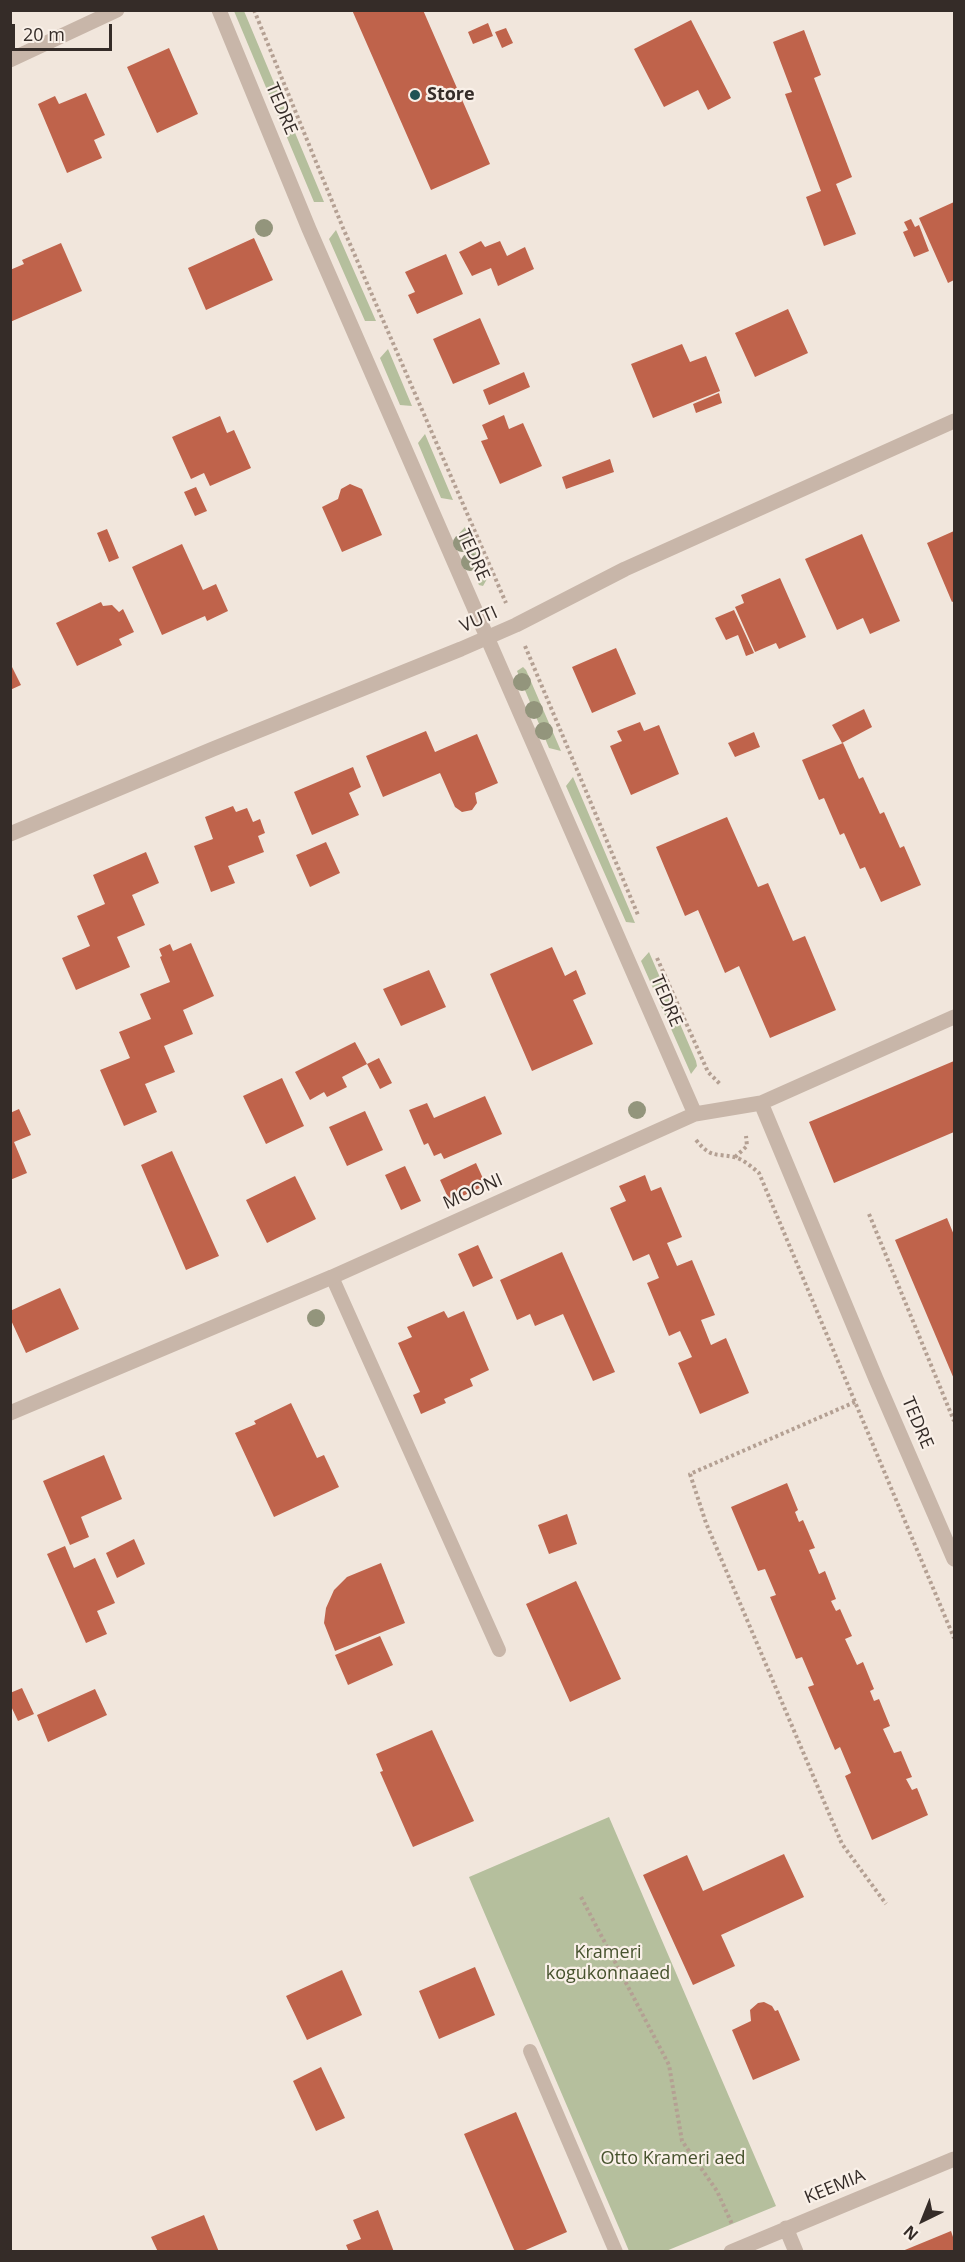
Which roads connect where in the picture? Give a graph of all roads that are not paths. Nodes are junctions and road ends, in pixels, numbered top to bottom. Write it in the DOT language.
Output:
graph roads {
  1 [pos="117,10"];
  2 [pos="219,10"];
  3 [pos="10,60"];
  4 [pos="954,421"];
  5 [pos="487,637"];
  6 [pos="10,834"];
  7 [pos="954,1017"];
  8 [pos="761,1103"];
  9 [pos="694,1114"];
  10 [pos="332,1278"];
  11 [pos="10,1413"];
  12 [pos="954,1559"];
  13 [pos="499,1650"];
  14 [pos="530,2051"];
  15 [pos="954,2159"];
  16 [pos="786,2228"];
  17 [pos="736,2249"];
  18 [pos="616,2252"];
  19 [pos="796,2252"];
  1 -- 3 [label="street"];
  2 -- 5 [label="street, TEDRE"];
  4 -- 5 [label="street, VUTI"];
  5 -- 6 [label="street, VUTI"];
  5 -- 9 [label="street, TEDRE"];
  7 -- 8 [label="street, MOONI"];
  8 -- 9 [label="street, MOONI"];
  8 -- 12 [label="street, TEDRE"];
  9 -- 10 [label="street, MOONI"];
  10 -- 11 [label="street, MOONI"];
  10 -- 13 [label="lane"];
  14 -- 18 [label="lane"];
  15 -- 16 [label="street, KEEMIA"];
  16 -- 17 [label="street, KEEMIA"];
  16 -- 19 [label="street"];
}
